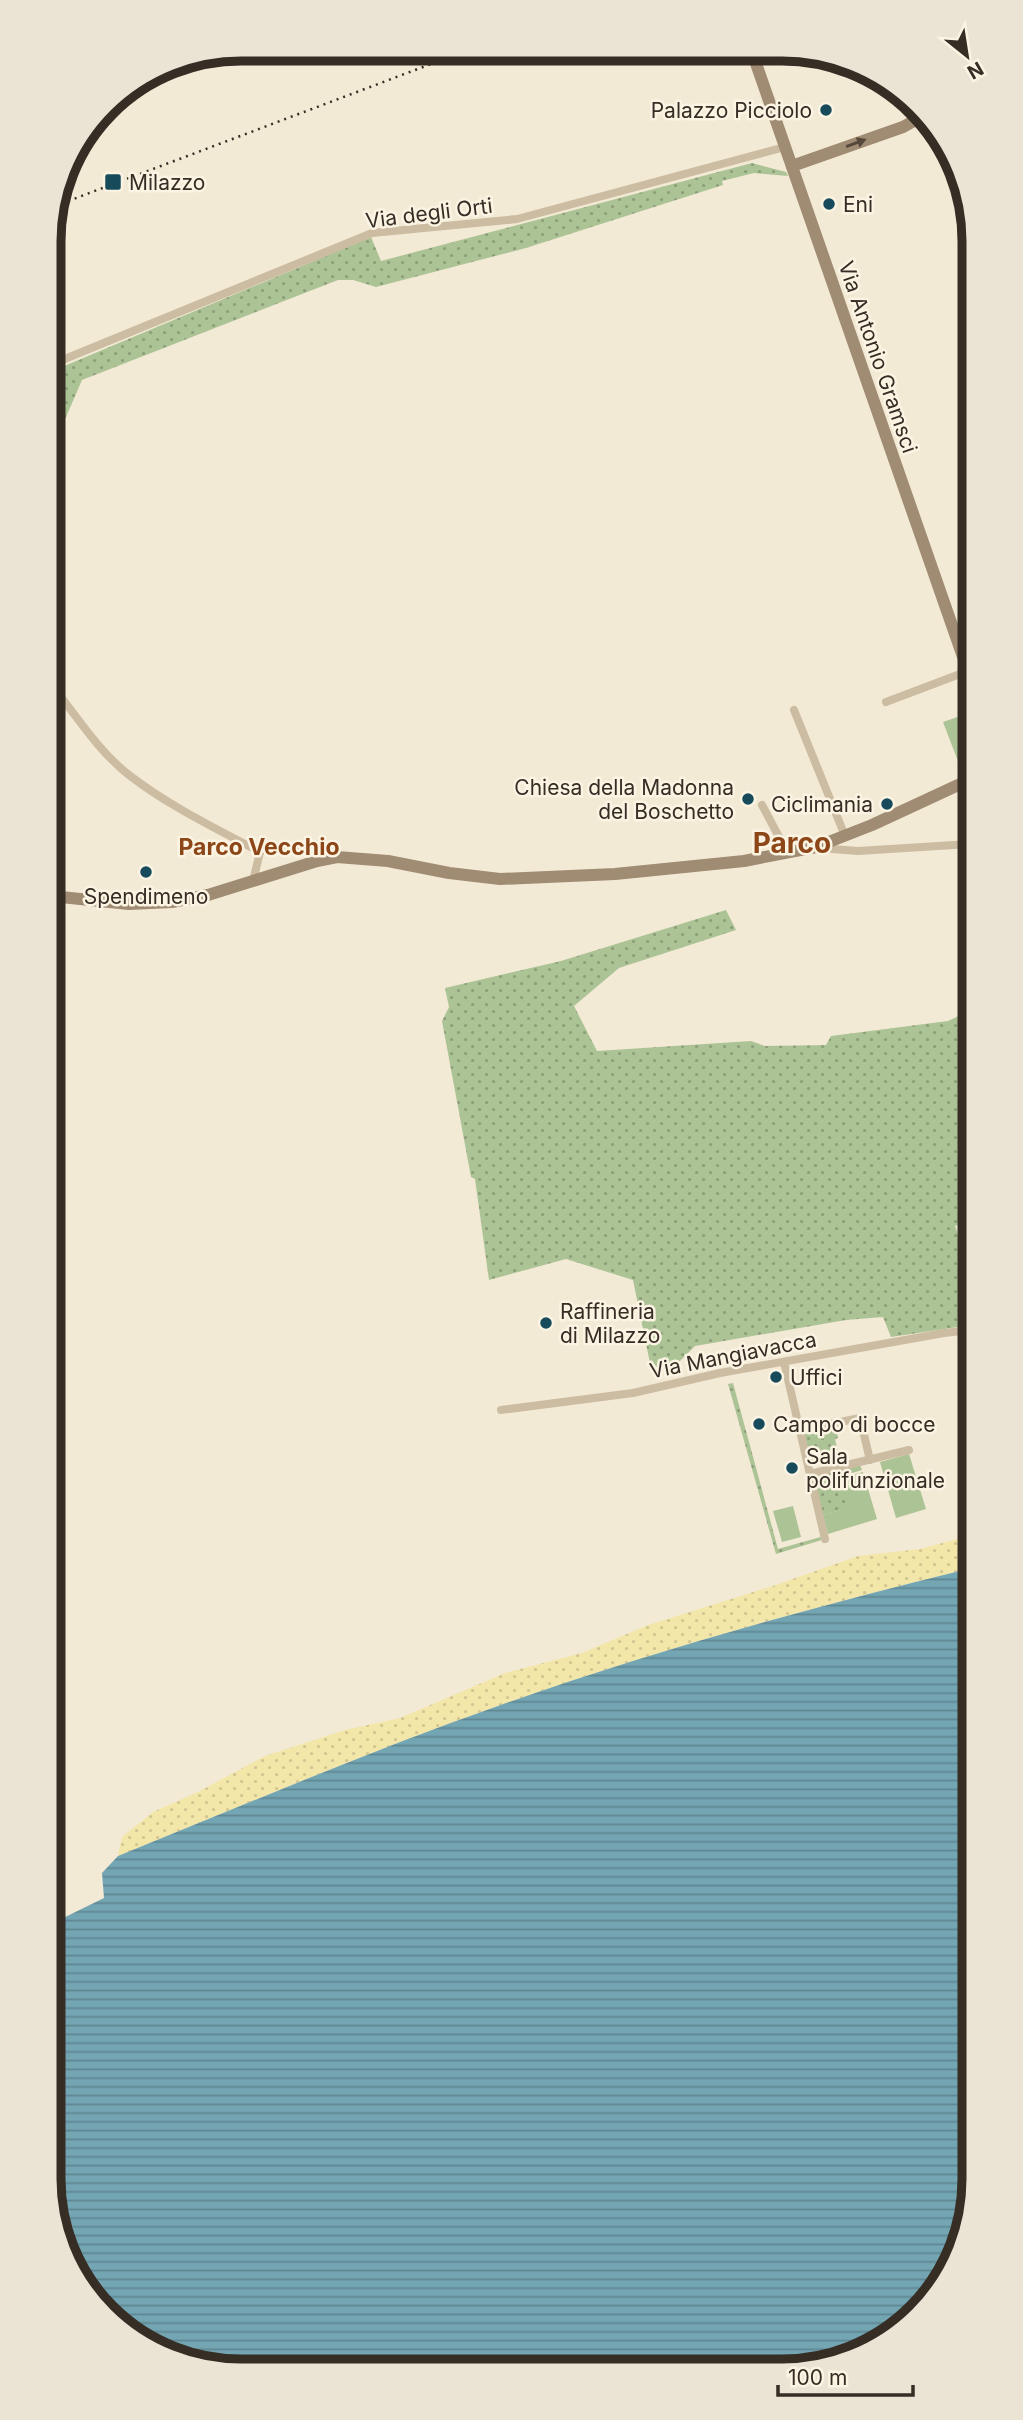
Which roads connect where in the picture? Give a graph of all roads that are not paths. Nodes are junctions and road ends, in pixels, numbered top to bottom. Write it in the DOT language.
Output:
graph roads {
  1 [pos="755,61"];
  2 [pos="915,121"];
  3 [pos="785,147"];
  4 [pos="792,166"];
  5 [pos="62,360"];
  6 [pos="962,654"];
  7 [pos="962,674"];
  8 [pos="62,698"];
  9 [pos="886,702"];
  10 [pos="794,710"];
  11 [pos="962,783"];
  12 [pos="762,806"];
  13 [pos="845,836"];
  14 [pos="962,845"];
  15 [pos="816,847"];
  16 [pos="260,852"];
  17 [pos="787,852"];
  18 [pos="337,857"];
  19 [pos="253,881"];
  20 [pos="62,897"];
  21 [pos="961,1331"];
  22 [pos="784,1362"];
  23 [pos="501,1410"];
  24 [pos="800,1430"];
  25 [pos="909,1450"];
  26 [pos="870,1460"];
  27 [pos="810,1474"];
  28 [pos="825,1539"];
  1 -- 3 [label="main road, Via Antonio Gramsci"];
  4 -- 2 [label="main road, one-way"];
  3 -- 4 [label="main road, Via Antonio Gramsci"];
  3 -- 5 [label="street, Via degli Orti"];
  4 -- 6 [label="main road, Via Antonio Gramsci"];
  7 -- 9 [label="street"];
  8 -- 16 [label="street"];
  10 -- 13 [label="street"];
  11 -- 13 [label="main road"];
  12 -- 17 [label="street"];
  13 -- 15 [label="main road"];
  14 -- 15 [label="street"];
  15 -- 17 [label="main road"];
  16 -- 18 [label="street"];
  16 -- 19 [label="street"];
  17 -- 18 [label="main road"];
  18 -- 19 [label="main road"];
  19 -- 20 [label="main road"];
  21 -- 22 [label="street, Via Mangiavacca"];
  22 -- 23 [label="street, Via Mangiavacca"];
  22 -- 24 [label="street"];
  24 -- 26 [label="street"];
  24 -- 27 [label="street"];
  25 -- 26 [label="street"];
  26 -- 27 [label="street"];
  27 -- 28 [label="street"];
}
